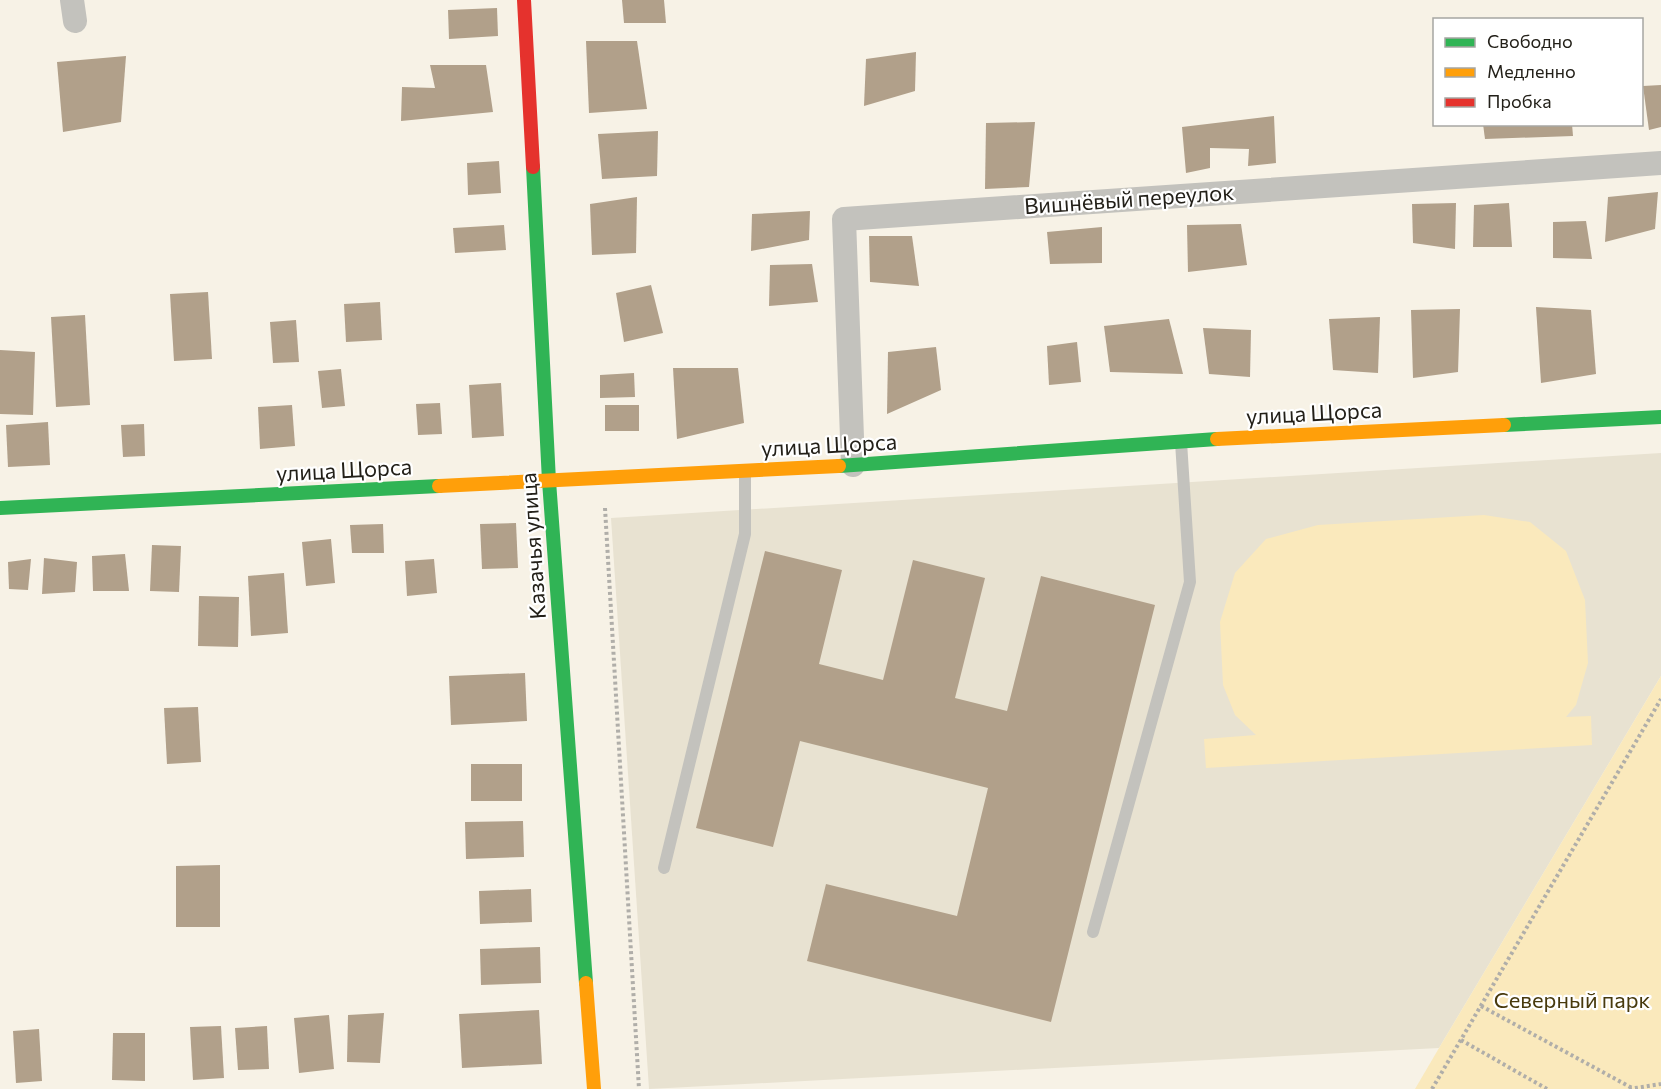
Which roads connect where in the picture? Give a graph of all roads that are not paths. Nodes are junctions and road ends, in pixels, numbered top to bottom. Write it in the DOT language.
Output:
graph roads {
  1 [pos="524,0"];
  2 [pos="1661,163"];
  3 [pos="1661,417"];
  4 [pos="1181,441"];
  5 [pos="853,465"];
  6 [pos="745,471"];
  7 [pos="549,481"];
  8 [pos="0,508"];
  9 [pos="664,868"];
  10 [pos="1093,932"];
  11 [pos="594,1089"];
  1 -- 7 [label="street, Казачья улица"];
  2 -- 5 [label="street, Вишнёвый переулок"];
  3 -- 4 [label="street, улица Щорса"];
  4 -- 5 [label="street, улица Щорса"];
  4 -- 10 [label="lane"];
  5 -- 6 [label="street, улица Щорса"];
  6 -- 7 [label="street, улица Щорса"];
  6 -- 9 [label="lane"];
  7 -- 8 [label="street, улица Щорса"];
  7 -- 11 [label="street, Казачья улица"];
}
